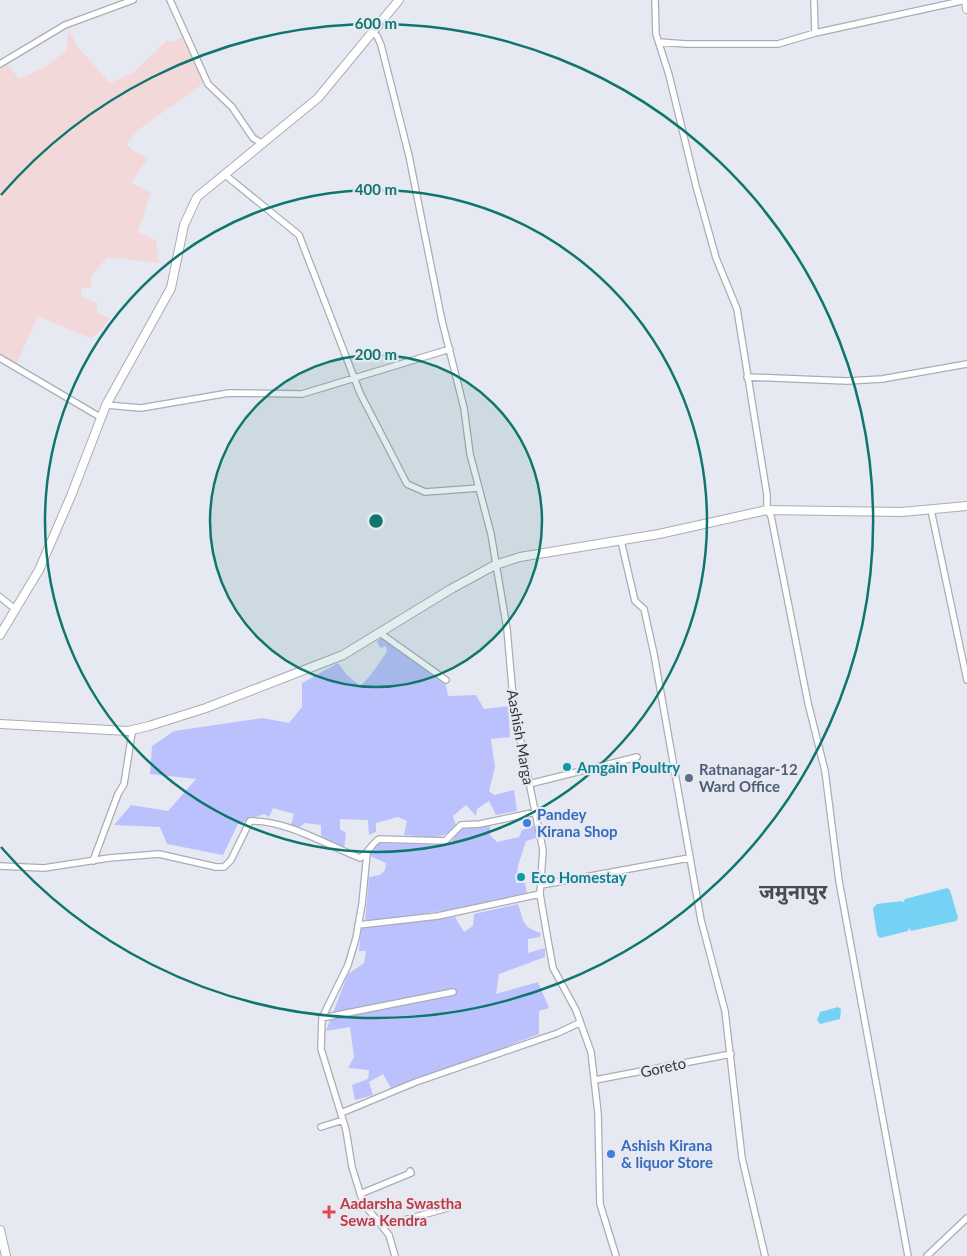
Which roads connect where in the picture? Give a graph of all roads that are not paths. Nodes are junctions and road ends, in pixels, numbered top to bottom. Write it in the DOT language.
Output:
graph roads {
  1 [pos="133,0"];
  2 [pos="170,0"];
  3 [pos="399,0"];
  4 [pos="655,0"];
  5 [pos="814,0"];
  6 [pos="966,0"];
  7 [pos="967,9"];
  8 [pos="373,33"];
  9 [pos="814,33"];
  10 [pos="659,42"];
  11 [pos="0,64"];
  12 [pos="261,143"];
  13 [pos="224,174"];
  14 [pos="450,349"];
  15 [pos="0,358"];
  16 [pos="967,364"];
  17 [pos="747,377"];
  18 [pos="355,379"];
  19 [pos="106,405"];
  20 [pos="100,417"];
  21 [pos="479,488"];
  22 [pos="967,506"];
  23 [pos="767,510"];
  24 [pos="931,510"];
  25 [pos="621,541"];
  26 [pos="495,565"];
  27 [pos="0,597"];
  28 [pos="15,610"];
  29 [pos="380,633"];
  30 [pos="0,635"];
  31 [pos="446,680"];
  32 [pos="967,680"];
  33 [pos="0,724"];
  34 [pos="129,730"];
  35 [pos="637,757"];
  36 [pos="529,784"];
  37 [pos="536,812"];
  38 [pos="367,854"];
  39 [pos="689,858"];
  40 [pos="93,861"];
  41 [pos="0,866"];
  42 [pos="541,885"];
  43 [pos="540,894"];
  44 [pos="358,925"];
  45 [pos="453,992"];
  46 [pos="322,1018"];
  47 [pos="579,1023"];
  48 [pos="731,1054"];
  49 [pos="595,1080"];
  50 [pos="341,1113"];
  51 [pos="343,1120"];
  52 [pos="321,1126"];
  53 [pos="410,1171"];
  54 [pos="360,1194"];
  55 [pos="455,1206"];
  56 [pos="967,1218"];
  57 [pos="382,1226"];
  58 [pos="0,1230"];
  59 [pos="6,1256"];
  60 [pos="395,1256"];
  61 [pos="616,1256"];
  62 [pos="764,1256"];
  63 [pos="908,1256"];
  64 [pos="927,1256"];
  1 -- 11 [label="street"];
  2 -- 12 [label="street"];
  3 -- 8 [label="street"];
  4 -- 10 [label="street"];
  5 -- 9 [label="street"];
  6 -- 7 [label="street"];
  6 -- 9 [label="street"];
  8 -- 12 [label="street"];
  8 -- 14 [label="street, Aashish Marga"];
  9 -- 10 [label="street"];
  10 -- 17 [label="street"];
  12 -- 13 [label="street"];
  13 -- 18 [label="street"];
  13 -- 19 [label="street"];
  14 -- 18 [label="street"];
  14 -- 21 [label="street, Aashish Marga"];
  15 -- 20 [label="street"];
  16 -- 17 [label="street"];
  17 -- 23 [label="street"];
  18 -- 19 [label="street"];
  18 -- 21 [label="street"];
  19 -- 20 [label="street"];
  20 -- 28 [label="street"];
  21 -- 26 [label="street, Aashish Marga"];
  22 -- 24 [label="street"];
  23 -- 24 [label="street"];
  23 -- 25 [label="street"];
  23 -- 63 [label="street"];
  24 -- 32 [label="street"];
  25 -- 26 [label="street"];
  25 -- 39 [label="street"];
  26 -- 29 [label="street"];
  26 -- 36 [label="street, Aashish Marga"];
  27 -- 28 [label="street"];
  28 -- 30 [label="street"];
  29 -- 31 [label="street"];
  29 -- 34 [label="street"];
  33 -- 34 [label="street"];
  34 -- 40 [label="street"];
  35 -- 36 [label="street"];
  36 -- 37 [label="street, Aashish Marga"];
  37 -- 38 [label="street"];
  37 -- 42 [label="street, Aashish Marga"];
  38 -- 40 [label="street"];
  38 -- 44 [label="street"];
  39 -- 42 [label="street"];
  39 -- 48 [label="street"];
  40 -- 41 [label="street"];
  42 -- 43 [label="street, Aashish Marga"];
  43 -- 44 [label="street"];
  43 -- 47 [label="street, Aashish Marga"];
  44 -- 46 [label="street"];
  45 -- 46 [label="street"];
  46 -- 50 [label="street"];
  47 -- 49 [label="street, Aashish Marga"];
  47 -- 50 [label="street"];
  48 -- 49 [label="street, Goreto"];
  48 -- 62 [label="street"];
  49 -- 61 [label="street, Aashish Marga"];
  50 -- 51 [label="street"];
  51 -- 52 [label="street"];
  51 -- 54 [label="street"];
  53 -- 54 [label="street"];
  54 -- 57 [label="street"];
  55 -- 57 [label="street"];
  56 -- 64 [label="street"];
  57 -- 60 [label="street"];
  58 -- 59 [label="street"];
}
